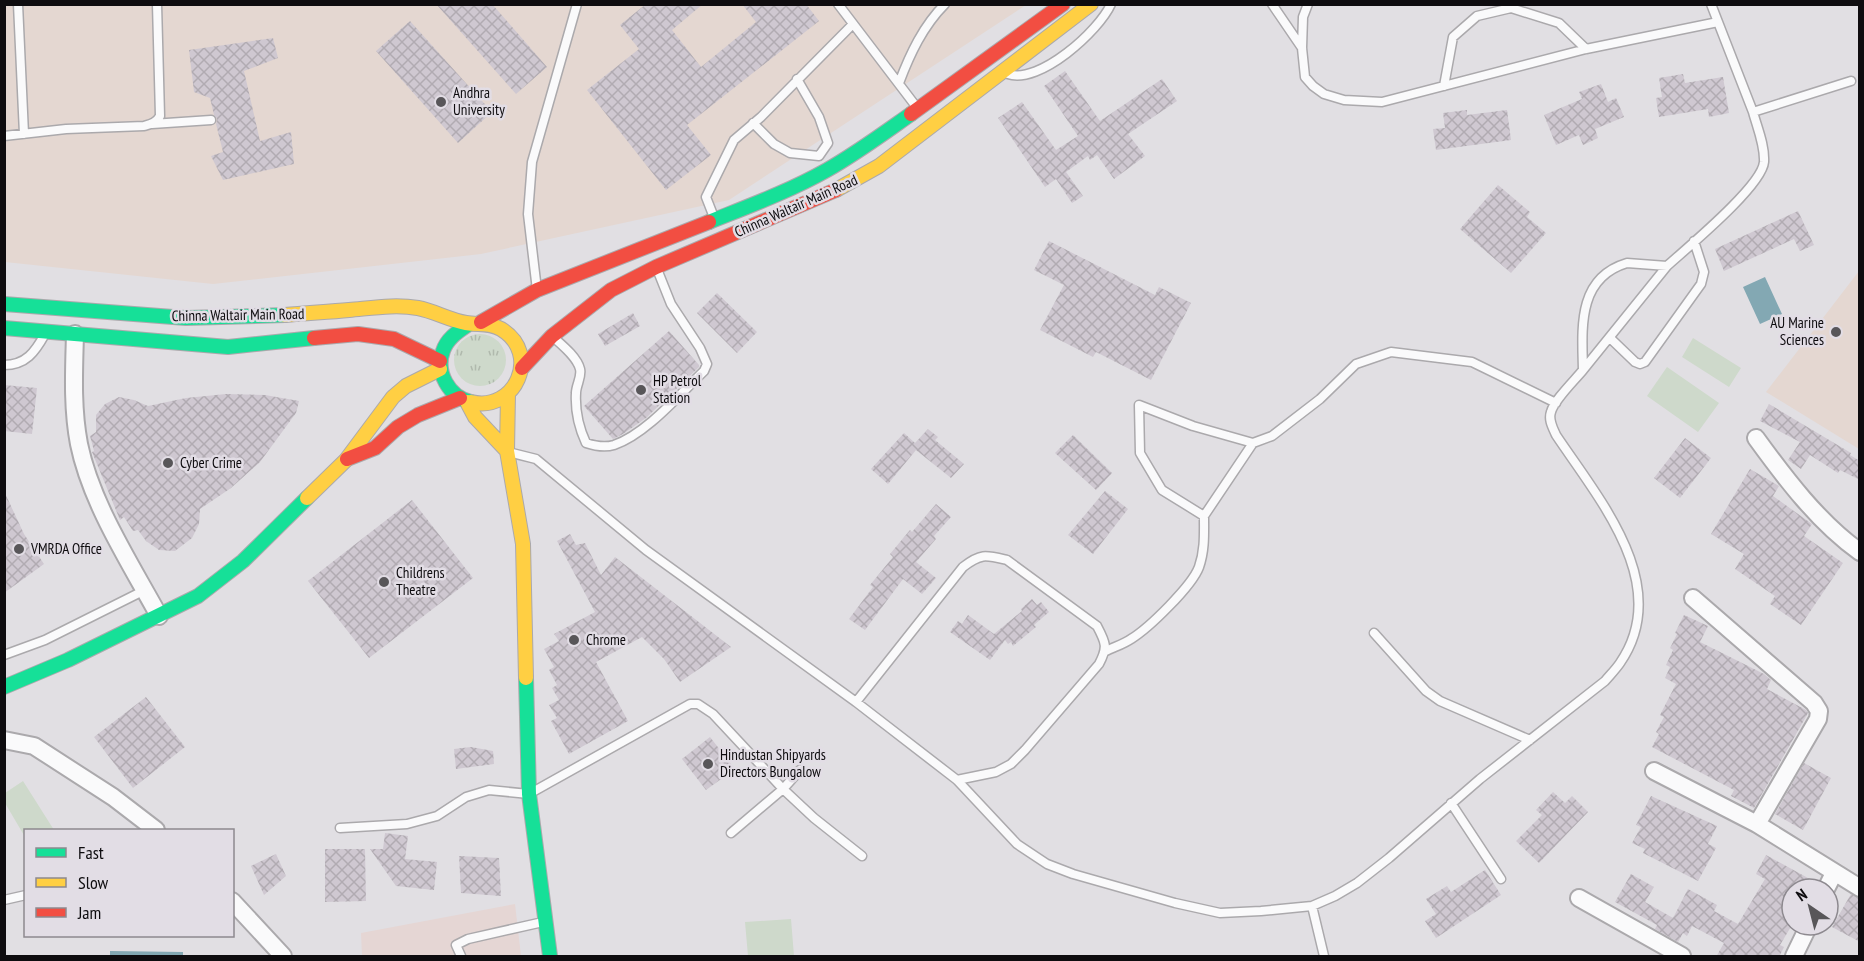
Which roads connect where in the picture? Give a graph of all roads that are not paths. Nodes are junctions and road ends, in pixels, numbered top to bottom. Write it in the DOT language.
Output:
graph roads {
  1 [pos="18,4"];
  2 [pos="157,4"];
  3 [pos="577,4"];
  4 [pos="838,4"];
  5 [pos="945,4"];
  6 [pos="1064,4"];
  7 [pos="1091,4"];
  8 [pos="1111,4"];
  9 [pos="1272,4"];
  10 [pos="1308,4"];
  11 [pos="1711,4"];
  12 [pos="1718,22"];
  13 [pos="853,24"];
  14 [pos="1302,48"];
  15 [pos="1586,50"];
  16 [pos="1002,72"];
  17 [pos="797,79"];
  18 [pos="1851,81"];
  19 [pos="899,82"];
  20 [pos="1444,86"];
  21 [pos="918,109"];
  22 [pos="1753,112"];
  23 [pos="211,120"];
  24 [pos="753,123"];
  25 [pos="152,124"];
  26 [pos="24,134"];
  27 [pos="4,136"];
  28 [pos="819,156"];
  29 [pos="827,170"];
  30 [pos="715,220"];
  31 [pos="1694,241"];
  32 [pos="648,246"];
  33 [pos="1667,266"];
  34 [pos="656,267"];
  35 [pos="537,290"];
  36 [pos="4,304"];
  37 [pos="475,323"];
  38 [pos="4,328"];
  39 [pos="47,332"];
  40 [pos="75,334"];
  41 [pos="552,336"];
  42 [pos="1610,338"];
  43 [pos="4,365"];
  44 [pos="440,365"];
  45 [pos="522,368"];
  46 [pos="1583,370"];
  47 [pos="508,393"];
  48 [pos="463,400"];
  49 [pos="1556,403"];
  50 [pos="1756,438"];
  51 [pos="1253,443"];
  52 [pos="507,452"];
  53 [pos="346,460"];
  54 [pos="1204,516"];
  55 [pos="1860,552"];
  56 [pos="145,590"];
  57 [pos="1693,598"];
  58 [pos="159,615"];
  59 [pos="1374,633"];
  60 [pos="1106,651"];
  61 [pos="4,655"];
  62 [pos="4,687"];
  63 [pos="856,702"];
  64 [pos="4,740"];
  65 [pos="1530,740"];
  66 [pos="800,770"];
  67 [pos="1654,771"];
  68 [pos="957,780"];
  69 [pos="783,789"];
  70 [pos="529,794"];
  71 [pos="1451,803"];
  72 [pos="1757,824"];
  73 [pos="340,828"];
  74 [pos="153,829"];
  75 [pos="731,833"];
  76 [pos="862,856"];
  77 [pos="1834,873"];
  78 [pos="1832,877"];
  79 [pos="1502,879"];
  80 [pos="1860,888"];
  81 [pos="24,895"];
  82 [pos="1580,898"];
  83 [pos="4,900"];
  84 [pos="234,903"];
  85 [pos="1312,906"];
  86 [pos="547,921"];
  87 [pos="1803,937"];
  88 [pos="283,957"];
  89 [pos="461,957"];
  90 [pos="550,957"];
  91 [pos="1324,957"];
  92 [pos="1682,957"];
  93 [pos="1794,957"];
  1 -- 26 [label="lane"];
  2 -- 25 [label="lane"];
  3 -- 35 [label="lane"];
  4 -- 13 [label="lane"];
  5 -- 19 [label="lane"];
  6 -- 21 [label="street, Chinna Waltair Main Road"];
  7 -- 16 [label="street, Chinna Waltair Main Road"];
  8 -- 16 [label="lane"];
  9 -- 14 [label="lane"];
  10 -- 14 [label="lane"];
  11 -- 12 [label="lane"];
  12 -- 15 [label="lane"];
  12 -- 22 [label="lane"];
  13 -- 17 [label="lane"];
  13 -- 19 [label="lane"];
  14 -- 20 [label="lane"];
  15 -- 20 [label="lane"];
  15 -- 20 [label="lane"];
  16 -- 34 [label="street, Chinna Waltair Main Road"];
  17 -- 24 [label="lane"];
  17 -- 28 [label="lane"];
  18 -- 22 [label="lane"];
  19 -- 21 [label="lane"];
  21 -- 29 [label="street, Chinna Waltair Main Road"];
  22 -- 31 [label="lane"];
  23 -- 25 [label="lane"];
  24 -- 28 [label="lane"];
  24 -- 30 [label="lane"];
  25 -- 26 [label="lane"];
  26 -- 27 [label="lane"];
  28 -- 29 [label="lane"];
  29 -- 30 [label="street, Chinna Waltair Main Road"];
  30 -- 32 [label="street, Chinna Waltair Main Road"];
  31 -- 33 [label="lane"];
  31 -- 42 [label="lane"];
  32 -- 34 [label="lane"];
  32 -- 35 [label="street, Chinna Waltair Main Road"];
  33 -- 42 [label="lane"];
  33 -- 46 [label="lane"];
  34 -- 41 [label="street, Chinna Waltair Main Road"];
  34 -- 41 [label="lane"];
  35 -- 37 [label="street, Chinna Waltair Main Road"];
  36 -- 37 [label="street, Chinna Waltair Main Road"];
  37 -- 44 [label="street"];
  37 -- 45 [label="street"];
  38 -- 39 [label="street, Chinna Waltair Main Road"];
  39 -- 40 [label="street, Chinna Waltair Main Road"];
  39 -- 43 [label="lane"];
  40 -- 44 [label="street, Chinna Waltair Main Road"];
  40 -- 56 [label="street"];
  41 -- 45 [label="street, Chinna Waltair Main Road"];
  42 -- 46 [label="lane"];
  44 -- 48 [label="street"];
  44 -- 53 [label="street"];
  45 -- 47 [label="street"];
  46 -- 49 [label="lane"];
  47 -- 48 [label="street"];
  47 -- 52 [label="street"];
  48 -- 52 [label="street"];
  48 -- 53 [label="street"];
  49 -- 51 [label="lane"];
  49 -- 65 [label="lane"];
  50 -- 55 [label="street"];
  51 -- 54 [label="lane"];
  51 -- 54 [label="lane"];
  52 -- 63 [label="lane"];
  52 -- 70 [label="street"];
  53 -- 58 [label="street"];
  54 -- 60 [label="lane"];
  56 -- 58 [label="street"];
  56 -- 61 [label="lane"];
  57 -- 72 [label="street"];
  58 -- 62 [label="street"];
  59 -- 65 [label="lane"];
  60 -- 63 [label="lane"];
  60 -- 68 [label="lane"];
  63 -- 68 [label="lane"];
  64 -- 74 [label="street"];
  65 -- 71 [label="lane"];
  66 -- 69 [label="lane"];
  67 -- 72 [label="street"];
  68 -- 85 [label="lane"];
  69 -- 70 [label="lane"];
  69 -- 75 [label="lane"];
  69 -- 76 [label="lane"];
  70 -- 73 [label="lane"];
  70 -- 86 [label="street"];
  71 -- 79 [label="lane"];
  71 -- 85 [label="lane"];
  72 -- 77 [label="street"];
  77 -- 78 [label="street"];
  77 -- 80 [label="street"];
  81 -- 83 [label="lane"];
  82 -- 92 [label="street"];
  84 -- 88 [label="street"];
  85 -- 91 [label="lane"];
  86 -- 89 [label="lane"];
  86 -- 90 [label="street"];
  87 -- 93 [label="street"];
}
